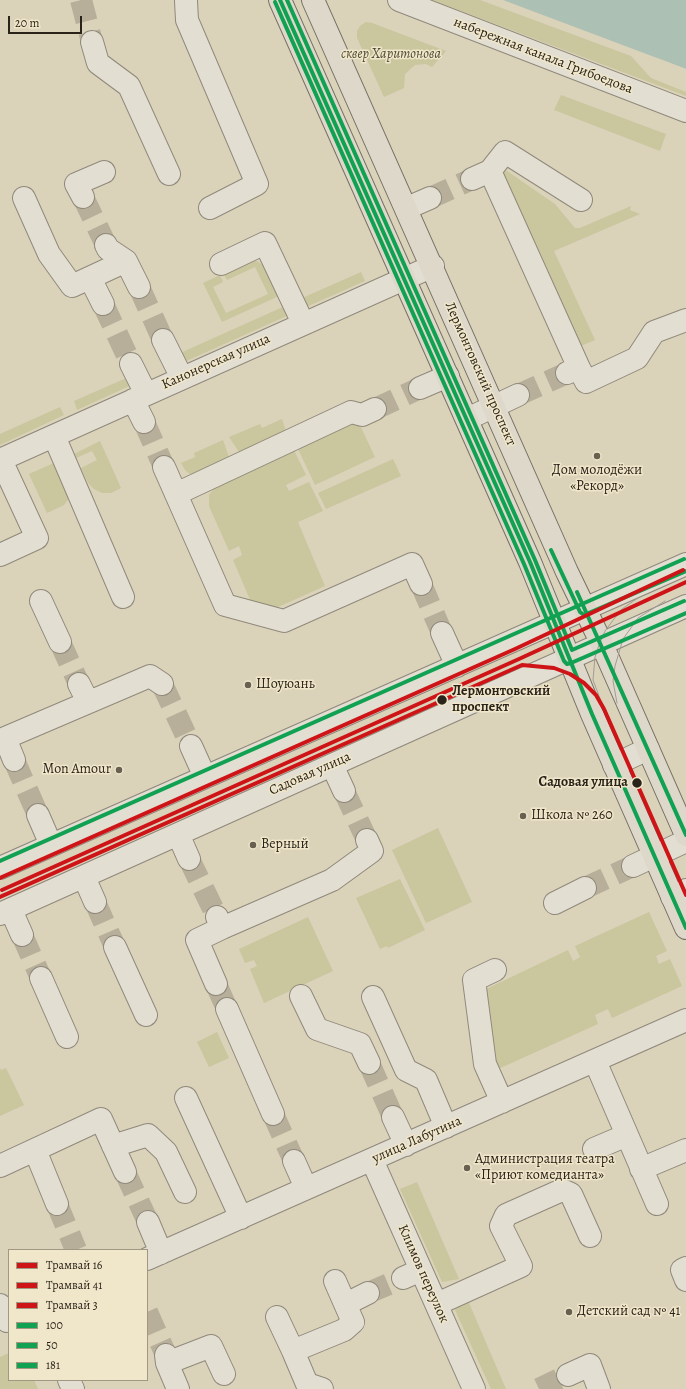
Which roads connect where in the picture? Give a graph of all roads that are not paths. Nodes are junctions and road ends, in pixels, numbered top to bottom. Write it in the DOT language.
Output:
graph roads {
  1 [pos="280,0"];
  2 [pos="314,0"];
  3 [pos="399,0"];
  4 [pos="186,1"];
  5 [pos="92,42"];
  6 [pos="686,111"];
  7 [pos="104,172"];
  8 [pos="169,174"];
  9 [pos="83,196"];
  10 [pos="24,198"];
  11 [pos="430,198"];
  12 [pos="581,200"];
  13 [pos="210,208"];
  14 [pos="407,208"];
  15 [pos="106,245"];
  16 [pos="126,261"];
  17 [pos="221,264"];
  18 [pos="433,266"];
  19 [pos="90,278"];
  20 [pos="405,278"];
  21 [pos="139,287"];
  22 [pos="103,304"];
  23 [pos="686,320"];
  24 [pos="303,323"];
  25 [pos="163,340"];
  26 [pos="131,364"];
  27 [pos="448,376"];
  28 [pos="182,378"];
  29 [pos="420,388"];
  30 [pos="518,395"];
  31 [pos="139,397"];
  32 [pos="495,406"];
  33 [pos="375,409"];
  34 [pos="467,419"];
  35 [pos="144,422"];
  36 [pos="54,436"];
  37 [pos="0,460"];
  38 [pos="164,467"];
  39 [pos="176,494"];
  40 [pos="0,555"];
  41 [pos="686,564"];
  42 [pos="421,584"];
  43 [pos="123,597"];
  44 [pos="42,601"];
  45 [pos="686,606"];
  46 [pos="584,609"];
  47 [pos="554,622"];
  48 [pos="442,632"];
  49 [pos="60,642"];
  50 [pos="602,644"];
  51 [pos="569,658"];
  52 [pos="457,666"];
  53 [pos="162,684"];
  54 [pos="191,746"];
  55 [pos="648,749"];
  56 [pos="14,760"];
  57 [pos="332,765"];
  58 [pos="614,765"];
  59 [pos="205,777"];
  60 [pos="344,791"];
  61 [pos="38,815"];
  62 [pos="178,834"];
  63 [pos="686,835"];
  64 [pos="367,840"];
  65 [pos="686,841"];
  66 [pos="51,845"];
  67 [pos="654,856"];
  68 [pos="190,859"];
  69 [pos="633,866"];
  70 [pos="0,868"];
  71 [pos="84,876"];
  72 [pos="585,888"];
  73 [pos="679,893"];
  74 [pos="95,902"];
  75 [pos="555,902"];
  76 [pos="5,912"];
  77 [pos="686,928"];
  78 [pos="22,935"];
  79 [pos="116,947"];
  80 [pos="495,970"];
  81 [pos="41,978"];
  82 [pos="216,984"];
  83 [pos="301,996"];
  84 [pos="373,997"];
  85 [pos="227,1009"];
  86 [pos="146,1015"];
  87 [pos="686,1020"];
  88 [pos="67,1037"];
  89 [pos="595,1061"];
  90 [pos="369,1063"];
  91 [pos="186,1098"];
  92 [pos="502,1102"];
  93 [pos="273,1114"];
  94 [pos="393,1117"];
  95 [pos="446,1127"];
  96 [pos="627,1134"];
  97 [pos="406,1145"];
  98 [pos="113,1146"];
  99 [pos="594,1149"];
  100 [pos="35,1150"];
  101 [pos="686,1150"];
  102 [pos="372,1160"];
  103 [pos="294,1161"];
  104 [pos="0,1166"];
  105 [pos="641,1169"];
  106 [pos="125,1172"];
  107 [pos="306,1188"];
  108 [pos="185,1192"];
  109 [pos="57,1204"];
  110 [pos="657,1204"];
  111 [pos="241,1218"];
  112 [pos="148,1222"];
  113 [pos="590,1236"];
  114 [pos="154,1256"];
  115 [pos="686,1268"];
  116 [pos="686,1280"];
  117 [pos="335,1281"];
  118 [pos="368,1294"];
  119 [pos="346,1304"];
  120 [pos="436,1304"];
  121 [pos="277,1317"];
  122 [pos="293,1351"];
  123 [pos="224,1374"];
  124 [pos="568,1375"];
  125 [pos="470,1387"];
  126 [pos="178,1389"];
  127 [pos="322,1389"];
  128 [pos="599,1389"];
  1 -- 20 [label="main road"];
  2 -- 14 [label="main road, Лермонтовский проспект"];
  3 -- 6 [label="street, набережная канала Грибоедова"];
  4 -- 13 [label="street"];
  5 -- 8 [label="street"];
  7 -- 9 [label="street"];
  10 -- 19 [label="street"];
  11 -- 14 [label="street"];
  12 -- 23 [label="street"];
  14 -- 18 [label="main road, Лермонтовский проспект"];
  15 -- 16 [label="street"];
  16 -- 19 [label="street"];
  16 -- 21 [label="street"];
  17 -- 24 [label="street"];
  18 -- 20 [label="street, Канонерская улица"];
  18 -- 32 [label="main road, Лермонтовский проспект"];
  19 -- 22 [label="street"];
  20 -- 24 [label="street, Канонерская улица"];
  20 -- 27 [label="main road"];
  24 -- 28 [label="street, Канонерская улица"];
  25 -- 28 [label="street"];
  26 -- 31 [label="street"];
  27 -- 29 [label="street"];
  27 -- 34 [label="main road"];
  28 -- 31 [label="street, Канонерская улица"];
  30 -- 32 [label="street"];
  31 -- 35 [label="street"];
  31 -- 36 [label="street, Канонерская улица"];
  32 -- 34 [label="street"];
  32 -- 46 [label="main road, Лермонтовский проспект"];
  33 -- 39 [label="street"];
  34 -- 47 [label="main road"];
  36 -- 37 [label="street, Канонерская улица"];
  36 -- 43 [label="street"];
  37 -- 40 [label="street"];
  38 -- 39 [label="street"];
  39 -- 42 [label="street"];
  41 -- 46 [label="street"];
  44 -- 49 [label="street"];
  45 -- 50 [label="street, Садовая улица"];
  46 -- 47 [label="street"];
  46 -- 50 [label="main road, Лермонтовский проспект"];
  47 -- 51 [label="main road"];
  47 -- 52 [label="street"];
  48 -- 52 [label="street"];
  50 -- 51 [label="street, Садовая улица"];
  50 -- 55 [label="main road, Лермонтовский проспект"];
  51 -- 57 [label="street, Садовая улица"];
  51 -- 58 [label="main road"];
  52 -- 59 [label="street"];
  53 -- 56 [label="street"];
  54 -- 59 [label="street"];
  55 -- 58 [label="street"];
  55 -- 63 [label="main road, Лермонтовский проспект"];
  57 -- 60 [label="street"];
  57 -- 62 [label="street, Садовая улица"];
  58 -- 67 [label="main road"];
  59 -- 66 [label="street"];
  61 -- 66 [label="street"];
  62 -- 68 [label="street"];
  62 -- 71 [label="street, Садовая улица"];
  64 -- 82 [label="street"];
  65 -- 67 [label="street"];
  66 -- 70 [label="street"];
  67 -- 69 [label="street"];
  67 -- 73 [label="main road"];
  71 -- 74 [label="street"];
  71 -- 76 [label="street, Садовая улица"];
  72 -- 75 [label="street"];
  73 -- 77 [label="main road"];
  76 -- 78 [label="street"];
  79 -- 86 [label="street"];
  80 -- 92 [label="street"];
  81 -- 88 [label="street"];
  83 -- 90 [label="street"];
  84 -- 95 [label="street"];
  85 -- 93 [label="street"];
  87 -- 89 [label="street, улица Лабутина"];
  89 -- 92 [label="street, улица Лабутина"];
  89 -- 96 [label="street"];
  91 -- 111 [label="street"];
  92 -- 95 [label="street, улица Лабутина"];
  94 -- 97 [label="street"];
  95 -- 97 [label="street, улица Лабутина"];
  96 -- 99 [label="street"];
  96 -- 105 [label="street"];
  97 -- 102 [label="street, улица Лабутина"];
  98 -- 100 [label="street"];
  98 -- 106 [label="street"];
  98 -- 108 [label="street"];
  100 -- 104 [label="street"];
  100 -- 109 [label="street"];
  101 -- 105 [label="street"];
  102 -- 107 [label="street, улица Лабутина"];
  102 -- 120 [label="street, Климов переулок"];
  103 -- 107 [label="street"];
  105 -- 110 [label="street"];
  107 -- 111 [label="street, улица Лабутина"];
  111 -- 114 [label="street, улица Лабутина"];
  112 -- 114 [label="street"];
  113 -- 120 [label="street"];
  115 -- 116 [label="street"];
  117 -- 119 [label="street"];
  118 -- 119 [label="street"];
  119 -- 122 [label="street"];
  120 -- 125 [label="street, Климов переулок"];
  121 -- 122 [label="street"];
  122 -- 127 [label="street"];
  123 -- 126 [label="street"];
  124 -- 128 [label="street"];
}
